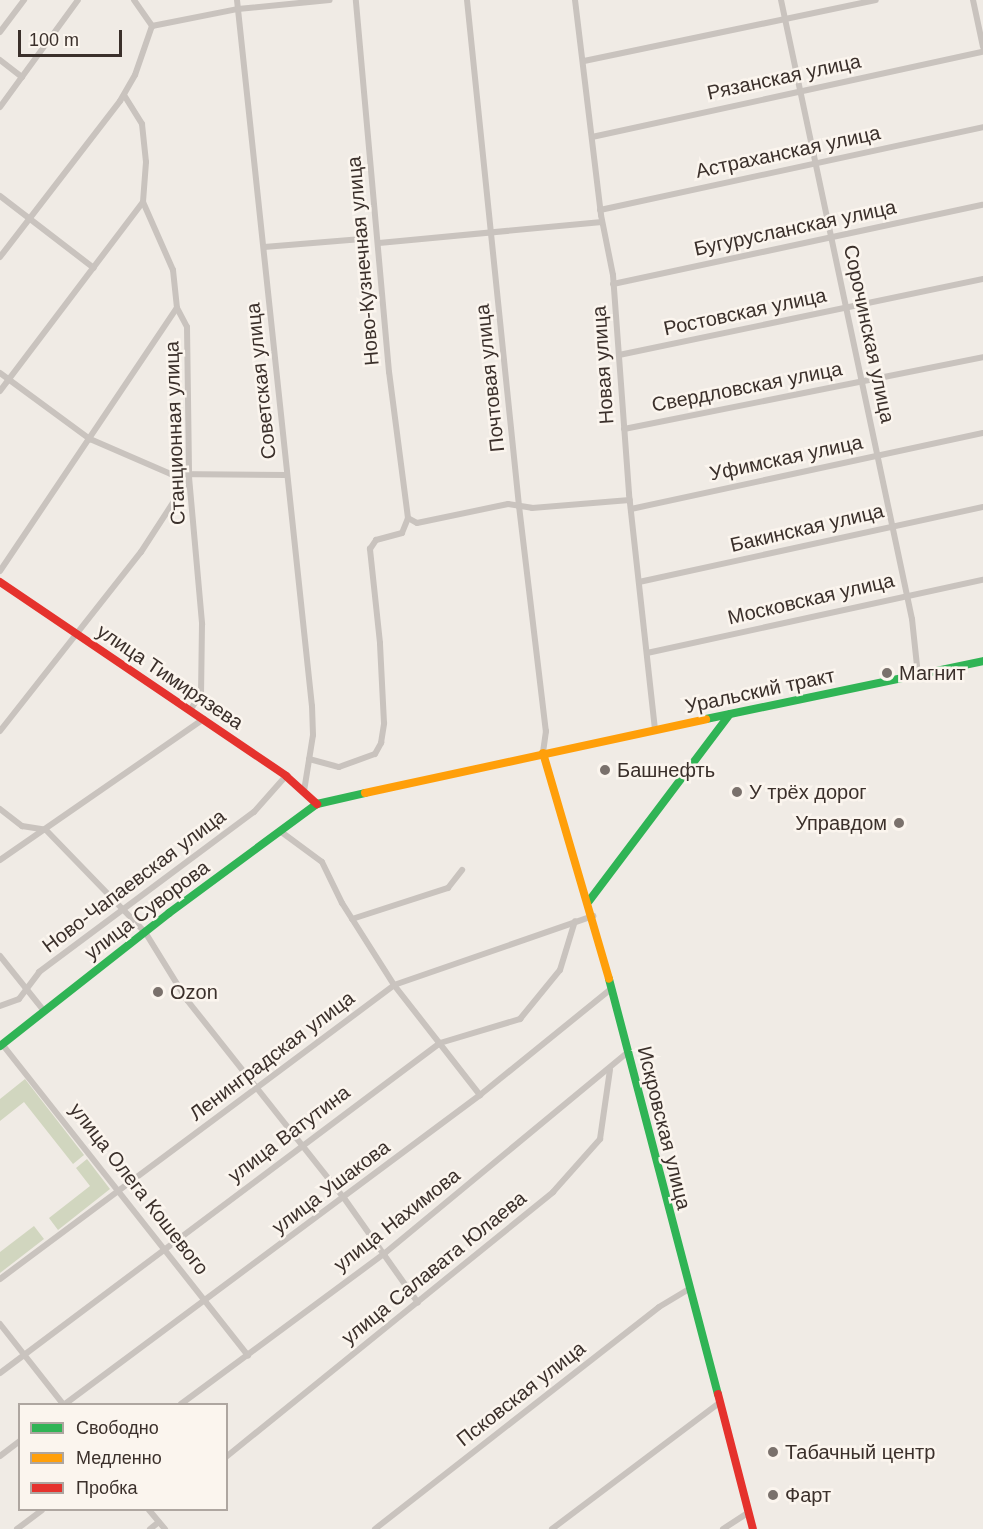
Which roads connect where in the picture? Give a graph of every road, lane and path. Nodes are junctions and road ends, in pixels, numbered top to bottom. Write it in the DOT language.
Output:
graph roads {
  1 [pos="24,0"];
  2 [pos="78,0"];
  3 [pos="134,0"];
  4 [pos="237,0"];
  5 [pos="330,0"];
  6 [pos="356,0"];
  7 [pos="467,0"];
  8 [pos="575,0"];
  9 [pos="781,0"];
  10 [pos="876,0"];
  11 [pos="973,0"];
  12 [pos="238,9"];
  13 [pos="786,19"];
  14 [pos="152,26"];
  15 [pos="0,32"];
  16 [pos="983,47"];
  17 [pos="983,52"];
  18 [pos="0,60"];
  19 [pos="584,61"];
  20 [pos="22,77"];
  21 [pos="801,90"];
  22 [pos="124,94"];
  23 [pos="0,107"];
  24 [pos="983,127"];
  25 [pos="592,136"];
  26 [pos="816,162"];
  27 [pos="0,196"];
  28 [pos="143,202"];
  29 [pos="983,205"];
  30 [pos="600,210"];
  31 [pos="30,219"];
  32 [pos="602,222"];
  33 [pos="492,233"];
  34 [pos="832,238"];
  35 [pos="362,239"];
  36 [pos="379,243"];
  37 [pos="264,248"];
  38 [pos="0,257"];
  39 [pos="94,268"];
  40 [pos="983,279"];
  41 [pos="613,284"];
  42 [pos="846,307"];
  43 [pos="177,308"];
  44 [pos="619,355"];
  45 [pos="983,357"];
  46 [pos="0,373"];
  47 [pos="9,379"];
  48 [pos="862,381"];
  49 [pos="0,391"];
  50 [pos="624,429"];
  51 [pos="983,433"];
  52 [pos="90,440"];
  53 [pos="878,456"];
  54 [pos="286,475"];
  55 [pos="189,477"];
  56 [pos="630,500"];
  57 [pos="519,506"];
  58 [pos="983,507"];
  59 [pos="631,508"];
  60 [pos="408,518"];
  61 [pos="892,526"];
  62 [pos="0,571"];
  63 [pos="983,580"];
  64 [pos="0,582"];
  65 [pos="639,582"];
  66 [pos="907,595"];
  67 [pos="75,633"];
  68 [pos="647,653"];
  69 [pos="983,662"];
  70 [pos="918,675"];
  71 [pos="191,710"];
  72 [pos="730,714"];
  73 [pos="204,719"];
  74 [pos="655,729"];
  75 [pos="0,731"];
  76 [pos="543,753"];
  77 [pos="309,759"];
  78 [pos="286,776"];
  79 [pos="304,791"];
  80 [pos="317,804"];
  81 [pos="0,809"];
  82 [pos="46,830"];
  83 [pos="280,831"];
  84 [pos="0,860"];
  85 [pos="462,870"];
  86 [pos="589,901"];
  87 [pos="122,909"];
  88 [pos="593,916"];
  89 [pos="352,919"];
  90 [pos="575,921"];
  91 [pos="145,932"];
  92 [pos="0,956"];
  93 [pos="394,985"];
  94 [pos="611,989"];
  95 [pos="28,992"];
  96 [pos="0,1006"];
  97 [pos="44,1011"];
  98 [pos="440,1043"];
  99 [pos="1,1045"];
  100 [pos="628,1052"];
  101 [pos="610,1070"];
  102 [pos="257,1090"];
  103 [pos="480,1095"];
  104 [pos="302,1144"];
  105 [pos="121,1190"];
  106 [pos="344,1198"];
  107 [pos="166,1249"];
  108 [pos="385,1252"];
  109 [pos="0,1279"];
  110 [pos="689,1289"];
  111 [pos="207,1302"];
  112 [pos="418,1303"];
  113 [pos="0,1324"];
  114 [pos="24,1354"];
  115 [pos="248,1355"];
  116 [pos="0,1372"];
  117 [pos="63,1403"];
  118 [pos="65,1403"];
  119 [pos="182,1403"];
  120 [pos="718,1403"];
  121 [pos="18,1442"];
  122 [pos="228,1455"];
  123 [pos="0,1456"];
  124 [pos="40,1511"];
  125 [pos="152,1511"];
  126 [pos="749,1512"];
  127 [pos="159,1522"];
  128 [pos="18,1529"];
  129 [pos="150,1529"];
  130 [pos="165,1529"];
  131 [pos="375,1529"];
  132 [pos="552,1529"];
  133 [pos="723,1529"];
  134 [pos="753,1529"];
  1 -- 15 [label="street"];
  2 -- 20 [label="street"];
  3 -- 14 [label="street"];
  4 -- 12 [label="street, Советская улица"];
  5 -- 12 [label="street"];
  6 -- 36 [label="street, Ново-Кузнечная улица"];
  7 -- 33 [label="street, Почтовая улица"];
  8 -- 19 [label="street, Новая улица"];
  9 -- 13 [label="street, Сорочинская улица"];
  10 -- 13 [label="street"];
  11 -- 16 [label="street"];
  12 -- 14 [label="street"];
  12 -- 37 [label="street, Советская улица"];
  13 -- 19 [label="street"];
  13 -- 21 [label="street, Сорочинская улица"];
  14 -- 22 [label="street"];
  17 -- 21 [label="street, Рязанская улица"];
  18 -- 20 [label="street"];
  19 -- 25 [label="street, Новая улица"];
  20 -- 23 [label="street"];
  21 -- 25 [label="street, Рязанская улица"];
  21 -- 26 [label="street, Сорочинская улица"];
  22 -- 28 [label="street, Станционная улица"];
  22 -- 31 [label="street"];
  24 -- 26 [label="street, Астраханская улица"];
  25 -- 30 [label="street, Новая улица"];
  26 -- 30 [label="street, Астраханская улица"];
  26 -- 34 [label="street, Сорочинская улица"];
  27 -- 31 [label="street"];
  28 -- 39 [label="street"];
  28 -- 43 [label="street, Станционная улица"];
  29 -- 34 [label="street, Бугурусланская улица"];
  30 -- 32 [label="street, Новая улица"];
  31 -- 38 [label="street"];
  31 -- 39 [label="street"];
  32 -- 33 [label="street"];
  32 -- 41 [label="street, Новая улица"];
  33 -- 36 [label="street"];
  33 -- 57 [label="street, Почтовая улица"];
  34 -- 41 [label="street, Бугурусланская улица"];
  34 -- 42 [label="street, Сорочинская улица"];
  35 -- 37 [label="street"];
  36 -- 60 [label="street, Ново-Кузнечная улица"];
  37 -- 54 [label="street, Советская улица"];
  39 -- 47 [label="street"];
  40 -- 42 [label="street, Ростовская улица"];
  41 -- 44 [label="street, Новая улица"];
  42 -- 44 [label="street, Ростовская улица"];
  42 -- 48 [label="street, Сорочинская улица"];
  43 -- 52 [label="street"];
  43 -- 55 [label="street, Станционная улица"];
  44 -- 50 [label="street, Новая улица"];
  45 -- 48 [label="street, Свердловская улица"];
  46 -- 47 [label="street"];
  47 -- 49 [label="street"];
  47 -- 52 [label="street"];
  48 -- 50 [label="street, Свердловская улица"];
  48 -- 53 [label="street, Сорочинская улица"];
  50 -- 56 [label="street, Новая улица"];
  51 -- 53 [label="street, Уфимская улица"];
  52 -- 55 [label="street"];
  52 -- 62 [label="street"];
  53 -- 59 [label="street, Уфимская улица"];
  53 -- 61 [label="street, Сорочинская улица"];
  54 -- 55 [label="street"];
  54 -- 77 [label="street, Советская улица"];
  55 -- 67 [label="street"];
  55 -- 71 [label="street, Станционная улица"];
  56 -- 57 [label="street"];
  56 -- 59 [label="street, Новая улица"];
  57 -- 60 [label="street"];
  57 -- 76 [label="street, Почтовая улица"];
  58 -- 61 [label="street, Бакинская улица"];
  59 -- 65 [label="street, Новая улица"];
  60 -- 77 [label="street"];
  61 -- 65 [label="street, Бакинская улица"];
  61 -- 66 [label="street, Сорочинская улица"];
  63 -- 66 [label="street, Московская улица"];
  64 -- 67 [label="main road, улица Тимирязева"];
  65 -- 68 [label="street, Новая улица"];
  66 -- 68 [label="street, Московская улица"];
  66 -- 70 [label="street, Сорочинская улица"];
  67 -- 71 [label="main road, улица Тимирязева"];
  67 -- 75 [label="street"];
  68 -- 74 [label="street, Новая улица"];
  69 -- 70 [label="main road, Уральский тракт"];
  70 -- 72 [label="main road, Уральский тракт"];
  71 -- 73 [label="main road, улица Тимирязева"];
  72 -- 74 [label="main road, Уральский тракт"];
  72 -- 86 [label="main road"];
  73 -- 78 [label="main road, улица Тимирязева"];
  73 -- 82 [label="street"];
  74 -- 76 [label="main road, Уральский тракт"];
  76 -- 80 [label="main road, Уральский тракт"];
  76 -- 86 [label="main road, Искровская улица"];
  77 -- 79 [label="street, Советская улица"];
  78 -- 79 [label="main road, улица Тимирязева"];
  78 -- 87 [label="street, Ново-Чапаевская улица"];
  79 -- 80 [label="main road, улица Тимирязева"];
  80 -- 83 [label="main road, улица Суворова"];
  81 -- 82 [label="street"];
  82 -- 84 [label="street"];
  82 -- 87 [label="street"];
  83 -- 89 [label="street"];
  83 -- 91 [label="main road, улица Суворова"];
  85 -- 89 [label="street"];
  86 -- 88 [label="main road, Искровская улица"];
  87 -- 91 [label="street"];
  87 -- 95 [label="street, Ново-Чапаевская улица"];
  88 -- 90 [label="street, Ленинградская улица"];
  88 -- 94 [label="main road, Искровская улица"];
  89 -- 93 [label="street"];
  90 -- 93 [label="street, Ленинградская улица"];
  90 -- 98 [label="street, улица Ватутина"];
  91 -- 97 [label="main road, улица Суворова"];
  91 -- 102 [label="street"];
  92 -- 95 [label="street"];
  93 -- 98 [label="street"];
  93 -- 102 [label="street, Ленинградская улица"];
  94 -- 100 [label="main road, Искровская улица"];
  94 -- 103 [label="street, улица Ушакова"];
  95 -- 96 [label="street, Ново-Чапаевская улица"];
  95 -- 97 [label="street"];
  97 -- 99 [label="main road, улица Суворова"];
  98 -- 103 [label="street"];
  98 -- 104 [label="street, улица Ватутина"];
  99 -- 105 [label="street, улица Олега Кошевого"];
  100 -- 101 [label="street, улица Нахимова"];
  100 -- 110 [label="main road, Искровская улица"];
  101 -- 108 [label="street, улица Нахимова"];
  101 -- 112 [label="street, улица Салавата Юлаева"];
  102 -- 104 [label="street"];
  102 -- 105 [label="street, Ленинградская улица"];
  103 -- 106 [label="street, улица Ушакова"];
  104 -- 106 [label="street"];
  104 -- 107 [label="street, улица Ватутина"];
  105 -- 107 [label="street, улица Олега Кошевого"];
  105 -- 109 [label="street, Ленинградская улица"];
  106 -- 108 [label="street"];
  106 -- 111 [label="street, улица Ушакова"];
  107 -- 111 [label="street, улица Олега Кошевого"];
  107 -- 114 [label="street, улица Ватутина"];
  108 -- 112 [label="street"];
  108 -- 115 [label="street, улица Нахимова"];
  110 -- 120 [label="main road, Искровская улица"];
  110 -- 131 [label="street, Псковская улица"];
  111 -- 115 [label="street, улица Олега Кошевого"];
  111 -- 118 [label="street, улица Ушакова"];
  112 -- 122 [label="street, улица Салавата Юлаева"];
  113 -- 114 [label="street"];
  114 -- 116 [label="street, улица Ватутина"];
  114 -- 117 [label="street"];
  115 -- 119 [label="street, улица Нахимова"];
  120 -- 126 [label="main road, Искровская улица"];
  120 -- 132 [label="street"];
  121 -- 123 [label="street"];
  124 -- 128 [label="street"];
  125 -- 127 [label="street"];
  126 -- 133 [label="street"];
  126 -- 134 [label="main road, Искровская улица"];
  127 -- 129 [label="street"];
  127 -- 130 [label="street"];
}
